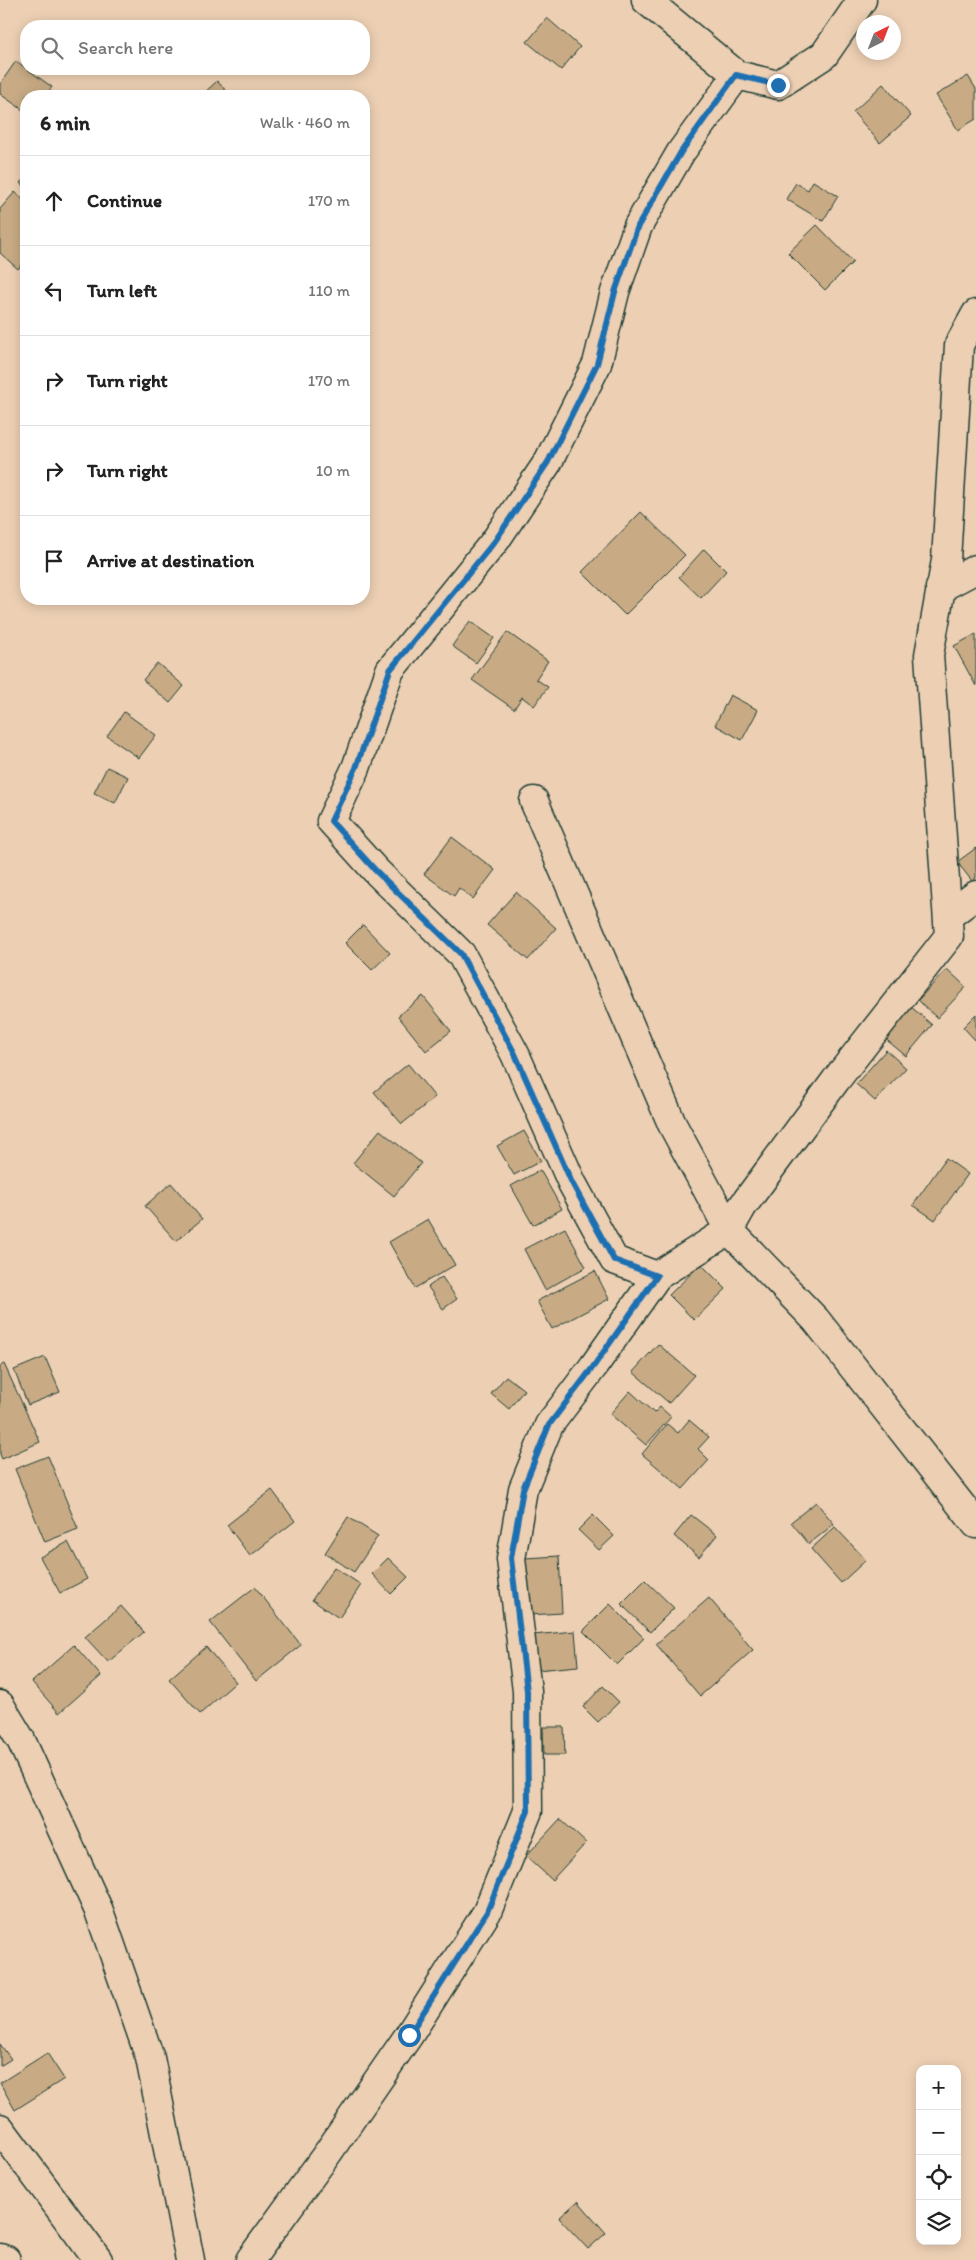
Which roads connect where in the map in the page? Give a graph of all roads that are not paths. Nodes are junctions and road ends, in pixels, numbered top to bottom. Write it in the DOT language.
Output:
graph roads {
  1 [pos="646,0"];
  2 [pos="862,0"];
  3 [pos="736,75"];
  4 [pos="976,314"];
  5 [pos="976,569"];
  6 [pos="940,588"];
  7 [pos="534,801"];
  8 [pos="976,895"];
  9 [pos="948,916"];
  10 [pos="729,1230"];
  11 [pos="657,1276"];
  12 [pos="976,1524"];
  13 [pos="0,1705"];
  14 [pos="0,2128"];
  15 [pos="0,2258"];
  16 [pos="6,2260"];
  17 [pos="98,2260"];
  18 [pos="190,2260"];
  19 [pos="250,2260"];
  1 -- 3 [label="street"];
  2 -- 3 [label="street"];
  3 -- 11 [label="street"];
  4 -- 6 [label="street"];
  5 -- 6 [label="street"];
  6 -- 9 [label="street"];
  7 -- 10 [label="street"];
  8 -- 9 [label="street"];
  9 -- 10 [label="street"];
  10 -- 11 [label="street"];
  10 -- 12 [label="street"];
  11 -- 19 [label="street"];
  13 -- 18 [label="street"];
  14 -- 17 [label="street"];
  15 -- 16 [label="street"];
}
